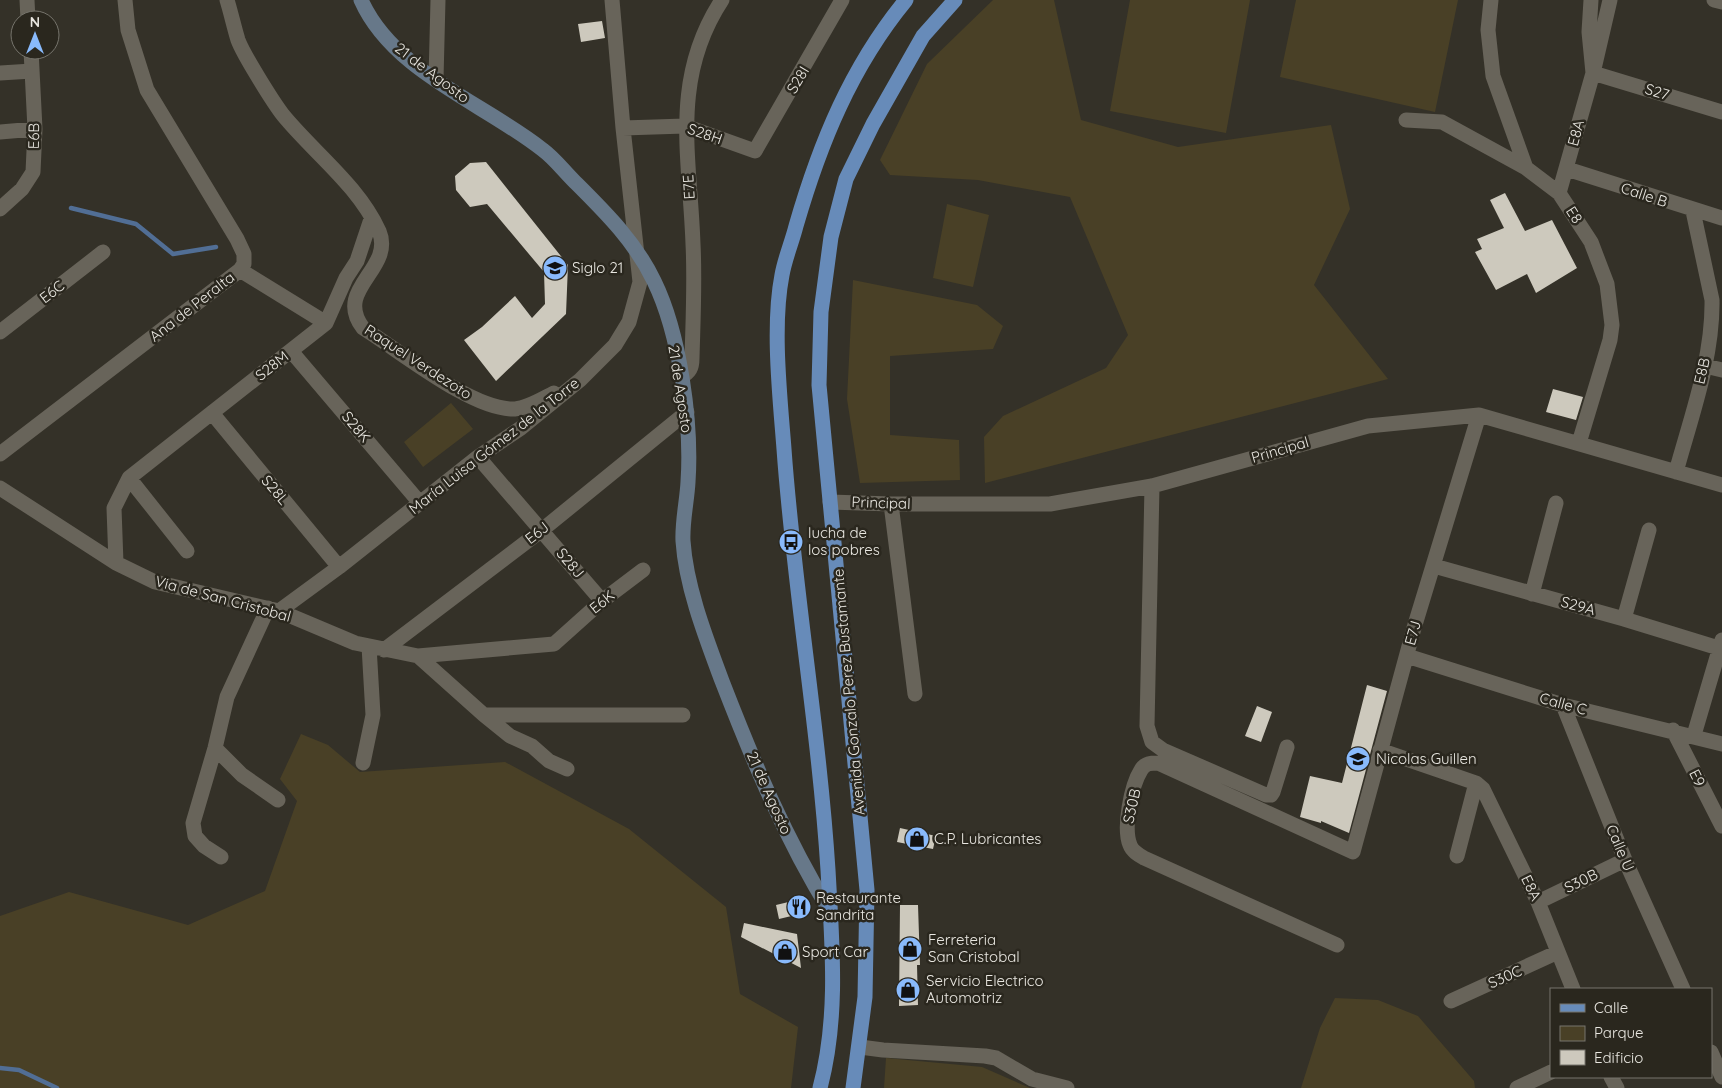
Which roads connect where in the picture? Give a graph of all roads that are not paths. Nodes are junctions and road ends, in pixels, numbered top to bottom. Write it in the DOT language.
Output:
graph roads {
  1 [pos="125,0"];
  2 [pos="227,0"];
  3 [pos="361,0"];
  4 [pos="438,0"];
  5 [pos="612,0"];
  6 [pos="710,0"];
  7 [pos="722,0"];
  8 [pos="906,0"];
  9 [pos="955,0"];
  10 [pos="1491,0"];
  11 [pos="1591,0"];
  12 [pos="1610,0"];
  13 [pos="1714,0"];
  14 [pos="1722,2"];
  15 [pos="840,4"];
  16 [pos="712,16"];
  17 [pos="31,60"];
  18 [pos="32,71"];
  19 [pos="0,73"];
  20 [pos="1593,73"];
  21 [pos="436,79"];
  22 [pos="1722,112"];
  23 [pos="1406,120"];
  24 [pos="685,126"];
  25 [pos="623,128"];
  26 [pos="35,129"];
  27 [pos="0,132"];
  28 [pos="754,151"];
  29 [pos="1526,168"];
  30 [pos="1566,169"];
  31 [pos="1560,193"];
  32 [pos="0,209"];
  33 [pos="1693,211"];
  34 [pos="1722,218"];
  35 [pos="371,219"];
  36 [pos="104,252"];
  37 [pos="638,252"];
  38 [pos="240,270"];
  39 [pos="326,323"];
  40 [pos="0,332"];
  41 [pos="291,351"];
  42 [pos="1705,366"];
  43 [pos="1722,370"];
  44 [pos="681,377"];
  45 [pos="580,380"];
  46 [pos="687,412"];
  47 [pos="212,413"];
  48 [pos="1479,415"];
  49 [pos="1580,443"];
  50 [pos="0,454"];
  51 [pos="478,457"];
  52 [pos="1676,472"];
  53 [pos="129,478"];
  54 [pos="1722,485"];
  55 [pos="1152,486"];
  56 [pos="0,488"];
  57 [pos="420,502"];
  58 [pos="830,502"];
  59 [pos="1556,503"];
  60 [pos="891,504"];
  61 [pos="542,530"];
  62 [pos="1649,530"];
  63 [pos="187,550"];
  64 [pos="116,563"];
  65 [pos="1434,566"];
  66 [pos="339,567"];
  67 [pos="643,570"];
  68 [pos="1532,594"];
  69 [pos="602,601"];
  70 [pos="274,610"];
  71 [pos="1624,619"];
  72 [pos="1721,645"];
  73 [pos="369,646"];
  74 [pos="384,650"];
  75 [pos="418,656"];
  76 [pos="1407,656"];
  77 [pos="915,694"];
  78 [pos="1562,705"];
  79 [pos="484,715"];
  80 [pos="683,715"];
  81 [pos="1673,730"];
  82 [pos="1694,735"];
  83 [pos="1722,744"];
  84 [pos="1287,747"];
  85 [pos="215,748"];
  86 [pos="1380,750"];
  87 [pos="363,763"];
  88 [pos="567,768"];
  89 [pos="1480,786"];
  90 [pos="278,800"];
  91 [pos="1722,826"];
  92 [pos="1353,852"];
  93 [pos="221,856"];
  94 [pos="1457,856"];
  95 [pos="1624,860"];
  96 [pos="1538,902"];
  97 [pos="830,911"];
  98 [pos="1337,944"];
  99 [pos="1558,952"];
  100 [pos="1573,988"];
  101 [pos="1683,988"];
  102 [pos="1451,1001"];
  103 [pos="860,1047"];
  104 [pos="1712,1054"];
  105 [pos="1550,1072"];
  106 [pos="1722,1077"];
  107 [pos="820,1088"];
  108 [pos="854,1088"];
  109 [pos="1067,1088"];
  110 [pos="1516,1088"];
  1 -- 38 [label="street, Ana de Peralta"];
  2 -- 35 [label="street, Raquel Verdezoto"];
  3 -- 21 [label="street, 21 de Agosto"];
  4 -- 21 [label="street"];
  5 -- 25 [label="street, María Luisa Gómez de la Torre"];
  6 -- 16 [label="street"];
  7 -- 16 [label="street, E7E"];
  8 -- 97 [label="main road"];
  9 -- 58 [label="main road, Avenida Gonzalo Perez Bustamante"];
  10 -- 29 [label="street"];
  11 -- 20 [label="street, E8A"];
  12 -- 20 [label="street, E8A"];
  13 -- 14 [label="street"];
  15 -- 28 [label="street, S28I"];
  16 -- 24 [label="street, E7E"];
  17 -- 18 [label="street, E6B"];
  18 -- 19 [label="street"];
  18 -- 26 [label="street, E6B"];
  20 -- 22 [label="street, S27"];
  20 -- 30 [label="street, E8A"];
  21 -- 37 [label="street, 21 de Agosto"];
  23 -- 29 [label="street, E8"];
  24 -- 25 [label="street, S28H"];
  24 -- 28 [label="street, S28H"];
  24 -- 44 [label="street, E7E"];
  25 -- 37 [label="street, María Luisa Gómez de la Torre"];
  26 -- 27 [label="street"];
  26 -- 32 [label="street, E6B"];
  29 -- 31 [label="street, E8"];
  30 -- 31 [label="street, E8A"];
  30 -- 33 [label="street, Calle B"];
  31 -- 49 [label="street, E8"];
  33 -- 34 [label="street, Calle B"];
  33 -- 42 [label="street, E8B"];
  35 -- 39 [label="street, S28M"];
  35 -- 45 [label="street, Raquel Verdezoto"];
  36 -- 40 [label="street, E6C"];
  37 -- 44 [label="street, 21 de Agosto"];
  37 -- 45 [label="street, María Luisa Gómez de la Torre"];
  38 -- 39 [label="street"];
  38 -- 50 [label="street, Ana de Peralta"];
  39 -- 41 [label="street, S28M"];
  41 -- 47 [label="street, S28M"];
  41 -- 57 [label="street, S28K"];
  42 -- 43 [label="street"];
  42 -- 52 [label="street, E8B"];
  44 -- 46 [label="street, 21 de Agosto"];
  45 -- 51 [label="street, María Luisa Gómez de la Torre"];
  46 -- 61 [label="street, E6J"];
  46 -- 97 [label="street, 21 de Agosto"];
  47 -- 53 [label="street, S28M"];
  47 -- 66 [label="street, S28L"];
  48 -- 49 [label="street, Principal"];
  48 -- 55 [label="street, Principal"];
  48 -- 65 [label="street, E7J"];
  49 -- 52 [label="street, Principal"];
  51 -- 57 [label="street, María Luisa Gómez de la Torre"];
  51 -- 61 [label="street, S28J"];
  52 -- 54 [label="street, Principal"];
  53 -- 63 [label="street"];
  53 -- 64 [label="street, S28M"];
  55 -- 60 [label="street, Principal"];
  55 -- 84 [label="street"];
  56 -- 64 [label="street, Via de San Cristobal"];
  57 -- 66 [label="street, María Luisa Gómez de la Torre"];
  58 -- 60 [label="street, Principal"];
  58 -- 103 [label="main road, Avenida Gonzalo Perez Bustamante"];
  59 -- 68 [label="street"];
  60 -- 77 [label="street"];
  61 -- 69 [label="street, S28J"];
  61 -- 74 [label="street, E6J"];
  62 -- 71 [label="street"];
  64 -- 70 [label="street, Via de San Cristobal"];
  65 -- 68 [label="street, S29A"];
  65 -- 76 [label="street, E7J"];
  66 -- 70 [label="street, María Luisa Gómez de la Torre"];
  67 -- 69 [label="street, E6K"];
  68 -- 71 [label="street, S29A"];
  69 -- 75 [label="street, E6K"];
  70 -- 73 [label="street, Via de San Cristobal"];
  70 -- 85 [label="street"];
  71 -- 72 [label="street, S29A"];
  72 -- 82 [label="street"];
  73 -- 74 [label="street, Via de San Cristobal"];
  73 -- 87 [label="street"];
  74 -- 75 [label="street, Via de San Cristobal"];
  75 -- 79 [label="street"];
  76 -- 78 [label="street, Calle C"];
  76 -- 86 [label="street, E7J"];
  78 -- 81 [label="street, Calle C"];
  78 -- 95 [label="street, Calle U"];
  79 -- 80 [label="street"];
  79 -- 88 [label="street"];
  81 -- 82 [label="street, Calle C"];
  81 -- 91 [label="street, E9"];
  82 -- 83 [label="street, Calle C"];
  85 -- 90 [label="street"];
  85 -- 93 [label="street"];
  86 -- 89 [label="street"];
  86 -- 92 [label="street, E7J"];
  89 -- 94 [label="street"];
  89 -- 96 [label="street, E8A"];
  92 -- 98 [label="street, S30B"];
  95 -- 96 [label="street, S30B"];
  95 -- 101 [label="street, Calle U"];
  96 -- 99 [label="street, E8A"];
  97 -- 107 [label="main road"];
  99 -- 100 [label="street, E8A"];
  99 -- 102 [label="street, S30C"];
  103 -- 108 [label="main road, Avenida Gonzalo Perez Bustamante"];
  103 -- 109 [label="street"];
  104 -- 106 [label="street"];
  105 -- 110 [label="street"];
}
